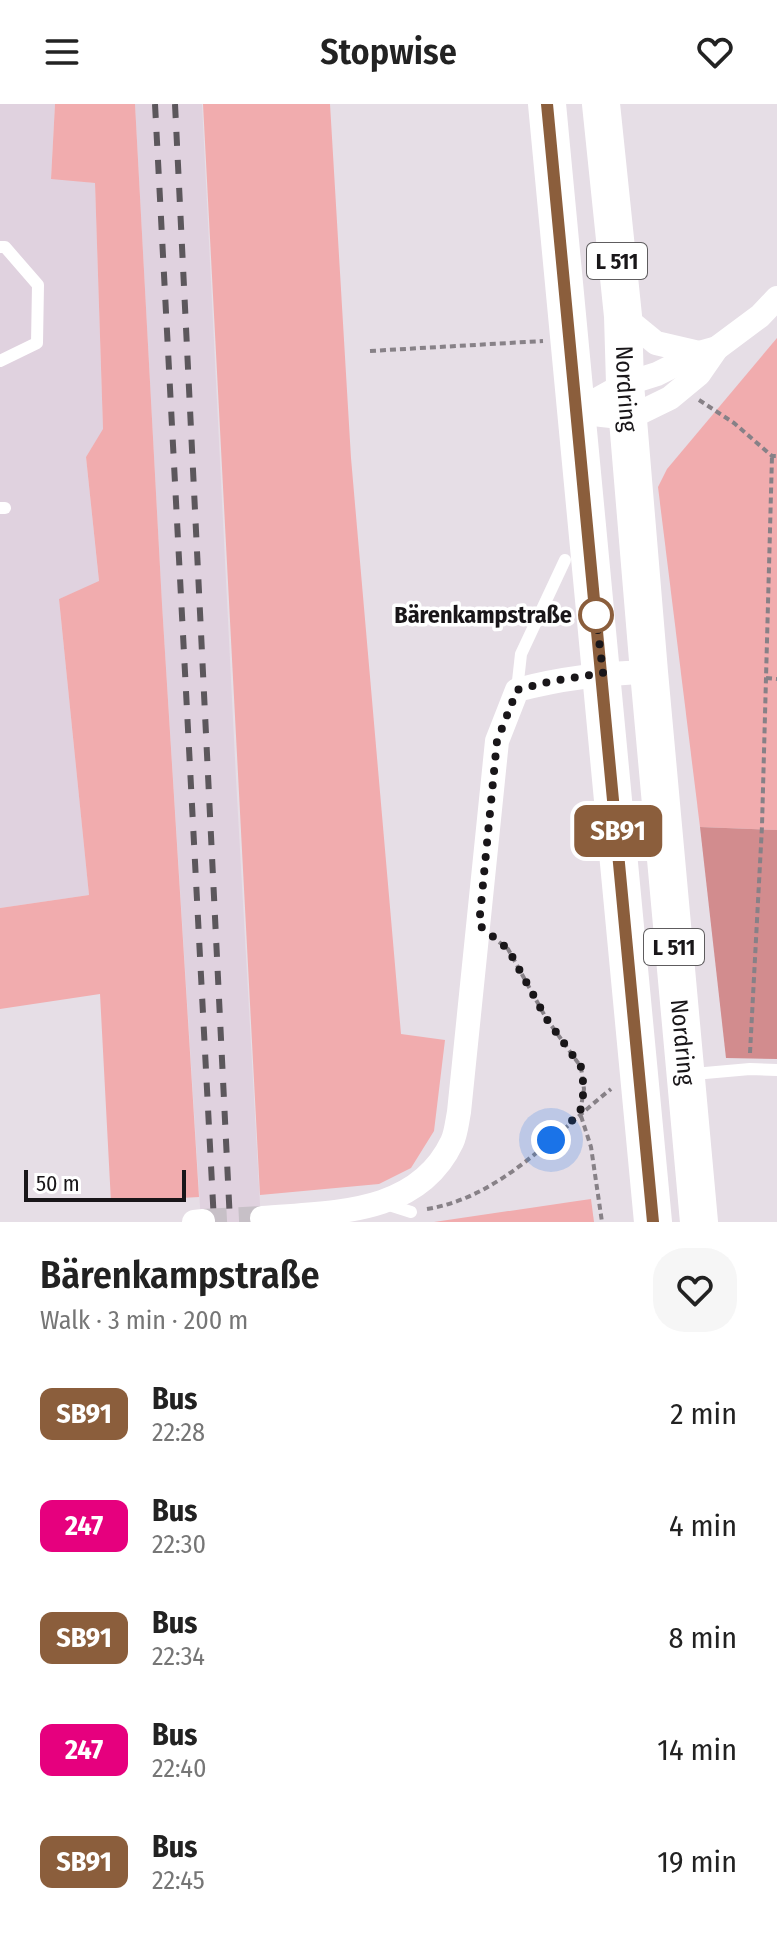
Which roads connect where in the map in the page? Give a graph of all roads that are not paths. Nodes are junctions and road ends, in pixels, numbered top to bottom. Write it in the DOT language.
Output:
graph roads {
  1 [pos="547,104"];
  2 [pos="601,104"];
  3 [pos="0,247"];
  4 [pos="777,298"];
  5 [pos="623,316"];
  6 [pos="708,350"];
  7 [pos="0,361"];
  8 [pos="627,401"];
  9 [pos="575,412"];
  10 [pos="565,560"];
  11 [pos="649,672"];
  12 [pos="603,673"];
  13 [pos="517,690"];
  14 [pos="777,1070"];
  15 [pos="705,1073"];
  16 [pos="383,1203"];
  17 [pos="411,1212"];
  18 [pos="262,1218"];
  19 [pos="203,1221"];
  20 [pos="194,1222"];
  21 [pos="653,1222"];
  22 [pos="699,1222"];
  1 -- 9 [label="main road, Nordring / L 511"];
  2 -- 5 [label="main road, Nordring / L 511"];
  3 -- 7 [label="lane"];
  4 -- 6 [label="street"];
  5 -- 6 [label="street"];
  5 -- 8 [label="main road, Nordring / L 511"];
  6 -- 8 [label="street"];
  6 -- 8 [label="street"];
  8 -- 9 [label="street"];
  8 -- 9 [label="street"];
  8 -- 11 [label="main road, Nordring / L 511"];
  9 -- 12 [label="main road, Nordring / L 511"];
  10 -- 13 [label="lane"];
  11 -- 12 [label="street"];
  11 -- 22 [label="main road, Nordring / L 511"];
  12 -- 13 [label="street"];
  12 -- 21 [label="main road, Nordring / L 511"];
  13 -- 16 [label="street"];
  14 -- 15 [label="lane"];
  16 -- 17 [label="lane"];
  16 -- 18 [label="street"];
  19 -- 20 [label="street"];
}
